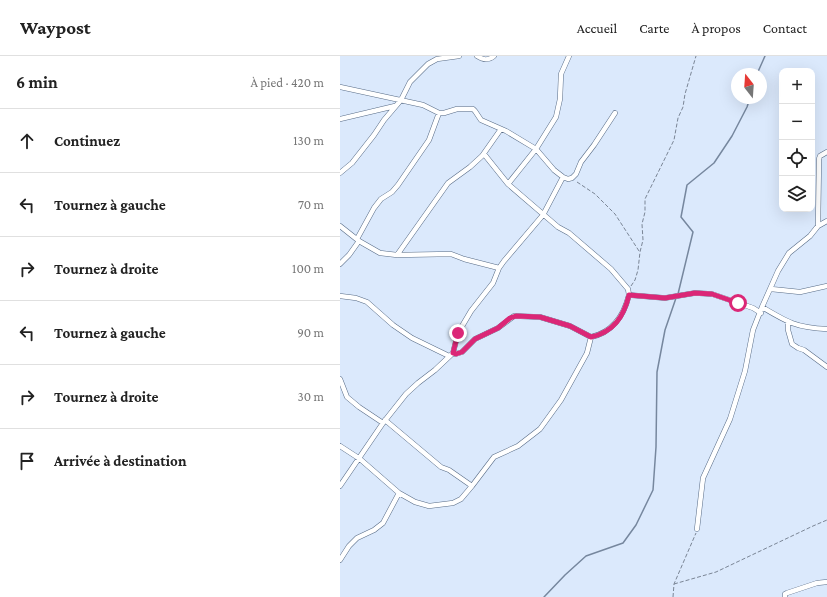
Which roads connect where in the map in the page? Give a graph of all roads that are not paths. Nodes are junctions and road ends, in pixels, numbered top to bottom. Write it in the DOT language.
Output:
graph roads {
  1 [pos="459,56"];
  2 [pos="477,56"];
  3 [pos="494,56"];
  4 [pos="568,56"];
  5 [pos="340,87"];
  6 [pos="401,100"];
  7 [pos="395,106"];
  8 [pos="439,113"];
  9 [pos="615,113"];
  10 [pos="340,119"];
  11 [pos="501,129"];
  12 [pos="536,148"];
  13 [pos="827,152"];
  14 [pos="484,154"];
  15 [pos="340,173"];
  16 [pos="563,177"];
  17 [pos="508,184"];
  18 [pos="543,215"];
  19 [pos="827,221"];
  20 [pos="340,226"];
  21 [pos="818,226"];
  22 [pos="358,240"];
  23 [pos="397,255"];
  24 [pos="340,264"];
  25 [pos="499,268"];
  26 [pos="827,286"];
  27 [pos="771,289"];
  28 [pos="629,295"];
  29 [pos="340,296"];
  30 [pos="762,307"];
  31 [pos="761,313"];
  32 [pos="788,322"];
  33 [pos="827,329"];
  34 [pos="591,337"];
  35 [pos="451,354"];
  36 [pos="827,367"];
  37 [pos="340,380"];
  38 [pos="340,392"];
  39 [pos="346,396"];
  40 [pos="384,422"];
  41 [pos="340,446"];
  42 [pos="360,458"];
  43 [pos="340,486"];
  44 [pos="472,486"];
  45 [pos="399,493"];
  46 [pos="697,529"];
  47 [pos="340,560"];
  48 [pos="827,582"];
  49 [pos="785,597"];
  1 -- 6 [label="street"];
  2 -- 3 [label="street"];
  4 -- 12 [label="street"];
  5 -- 6 [label="street"];
  6 -- 7 [label="street"];
  6 -- 8 [label="street"];
  7 -- 10 [label="street"];
  7 -- 15 [label="street"];
  8 -- 11 [label="street"];
  8 -- 22 [label="street"];
  9 -- 16 [label="street"];
  11 -- 12 [label="street"];
  11 -- 14 [label="street"];
  12 -- 16 [label="street"];
  12 -- 17 [label="street"];
  13 -- 21 [label="street"];
  14 -- 17 [label="street"];
  14 -- 23 [label="street"];
  16 -- 18 [label="street"];
  17 -- 18 [label="street"];
  18 -- 25 [label="street"];
  18 -- 28 [label="street"];
  19 -- 21 [label="street"];
  20 -- 22 [label="street"];
  21 -- 27 [label="street"];
  22 -- 23 [label="street"];
  22 -- 24 [label="street"];
  23 -- 25 [label="street"];
  25 -- 35 [label="street"];
  26 -- 27 [label="street"];
  27 -- 30 [label="street"];
  28 -- 31 [label="street"];
  28 -- 34 [label="street"];
  29 -- 35 [label="street"];
  30 -- 31 [label="street"];
  30 -- 32 [label="street"];
  31 -- 46 [label="street"];
  32 -- 33 [label="street"];
  32 -- 36 [label="street"];
  34 -- 35 [label="street"];
  34 -- 44 [label="street"];
  35 -- 40 [label="street"];
  37 -- 39 [label="street"];
  38 -- 39 [label="street"];
  39 -- 40 [label="street"];
  40 -- 42 [label="street"];
  40 -- 44 [label="street"];
  41 -- 42 [label="street"];
  42 -- 43 [label="street"];
  42 -- 45 [label="street"];
  44 -- 45 [label="street"];
  45 -- 47 [label="street"];
  48 -- 49 [label="street"];
}
